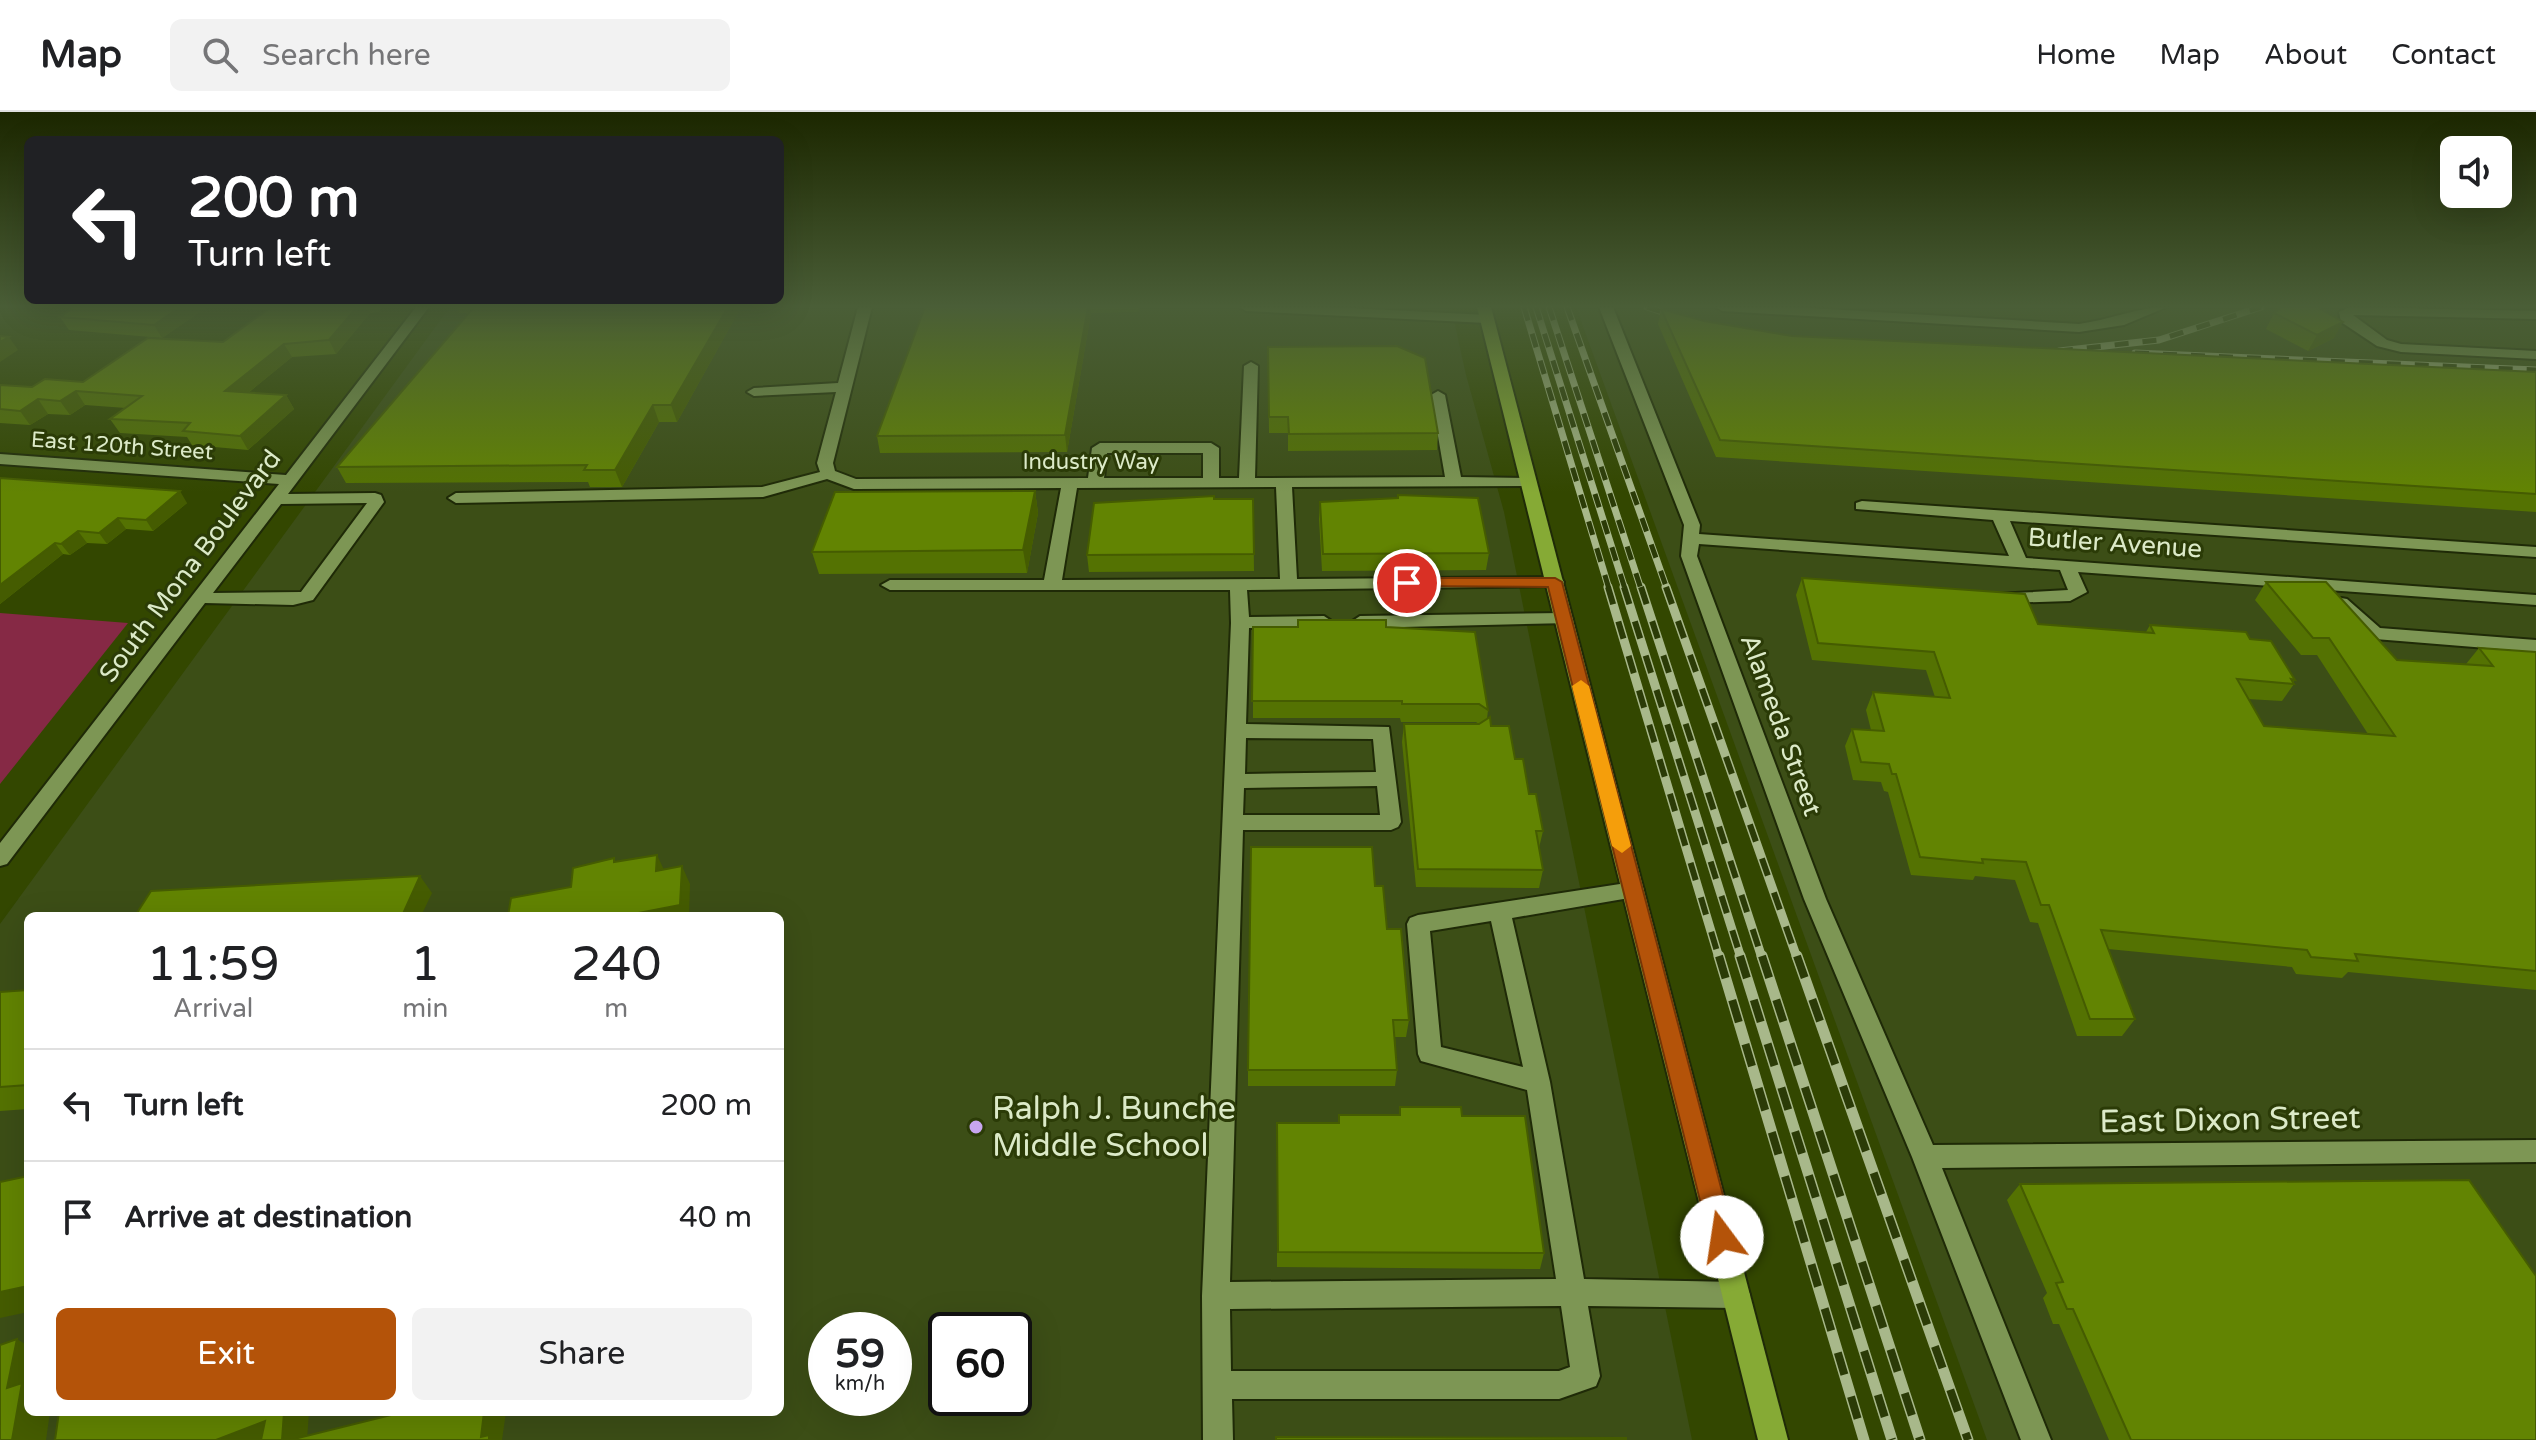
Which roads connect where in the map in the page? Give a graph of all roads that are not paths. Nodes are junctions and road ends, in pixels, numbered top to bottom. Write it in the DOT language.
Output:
graph roads {
  1 [pos="375,369"];
  2 [pos="849,369"];
  3 [pos="1251,369"];
  4 [pos="1500,369"];
  5 [pos="1630,369"];
  6 [pos="844,387"];
  7 [pos="754,392"];
  8 [pos="1438,395"];
  9 [pos="0,459"];
  10 [pos="828,474"];
  11 [pos="288,480"];
  12 [pos="1529,481"];
  13 [pos="1454,482"];
  14 [pos="1211,483"];
  15 [pos="1247,483"];
  16 [pos="1284,483"];
  17 [pos="1070,484"];
  18 [pos="1095,484"];
  19 [pos="456,498"];
  20 [pos="275,499"];
  21 [pos="1862,506"];
  22 [pos="1999,515"];
  23 [pos="1690,538"];
  24 [pos="2536,552"];
  25 [pos="2020,562"];
  26 [pos="2067,566"];
  27 [pos="1289,583"];
  28 [pos="2321,584"];
  29 [pos="890,585"];
  30 [pos="1052,585"];
  31 [pos="1238,585"];
  32 [pos="1983,597"];
  33 [pos="199,598"];
  34 [pos="1559,600"];
  35 [pos="2536,600"];
  36 [pos="1240,623"];
  37 [pos="2536,646"];
  38 [pos="1236,731"];
  39 [pos="1387,779"];
  40 [pos="1234,781"];
  41 [pos="1233,823"];
  42 [pos="0,858"];
  43 [pos="1633,890"];
  44 [pos="1500,912"];
  45 [pos="1538,1082"];
  46 [pos="2536,1151"];
  47 [pos="1925,1157"];
  48 [pos="1573,1292"];
  49 [pos="1736,1295"];
  50 [pos="1216,1296"];
  51 [pos="1216,1385"];
  52 [pos="1218,1440"];
  53 [pos="1773,1440"];
  54 [pos="2036,1440"];
  1 -- 11 [label="street, South Mona Boulevard"];
  2 -- 6 [label="street"];
  3 -- 15 [label="street"];
  4 -- 12 [label="main road"];
  5 -- 23 [label="street, Alameda Street"];
  6 -- 7 [label="street"];
  6 -- 10 [label="street"];
  8 -- 13 [label="street"];
  9 -- 11 [label="street, East 120th Street"];
  10 -- 17 [label="street, Industry Way"];
  10 -- 19 [label="street"];
  11 -- 20 [label="street, South Mona Boulevard"];
  12 -- 13 [label="street, Industry Way"];
  12 -- 34 [label="main road"];
  13 -- 16 [label="street, Industry Way"];
  14 -- 15 [label="street, Industry Way"];
  14 -- 18 [label="street, Industry Way"];
  14 -- 18 [label="street"];
  15 -- 16 [label="street, Industry Way"];
  16 -- 27 [label="street"];
  17 -- 18 [label="street, Industry Way"];
  17 -- 30 [label="street"];
  20 -- 33 [label="street, South Mona Boulevard"];
  20 -- 33 [label="street"];
  21 -- 22 [label="street"];
  22 -- 24 [label="street"];
  22 -- 25 [label="street"];
  23 -- 25 [label="street, Butler Avenue"];
  23 -- 47 [label="street, Alameda Street"];
  25 -- 26 [label="street, Butler Avenue"];
  26 -- 28 [label="street, Butler Avenue"];
  26 -- 32 [label="street"];
  27 -- 31 [label="street"];
  27 -- 34 [label="street"];
  28 -- 35 [label="street, Butler Avenue"];
  28 -- 37 [label="street"];
  29 -- 30 [label="street"];
  30 -- 31 [label="street"];
  31 -- 36 [label="street"];
  33 -- 42 [label="street, South Mona Boulevard"];
  34 -- 36 [label="street"];
  34 -- 43 [label="main road"];
  36 -- 38 [label="street"];
  38 -- 39 [label="street"];
  38 -- 40 [label="street"];
  39 -- 40 [label="street"];
  39 -- 41 [label="street"];
  40 -- 41 [label="street"];
  41 -- 50 [label="street"];
  43 -- 44 [label="street"];
  43 -- 49 [label="main road"];
  44 -- 45 [label="street"];
  44 -- 45 [label="street"];
  45 -- 48 [label="street"];
  46 -- 47 [label="street, East Dixon Street"];
  47 -- 54 [label="street, Alameda Street"];
  48 -- 49 [label="street"];
  48 -- 50 [label="street"];
  48 -- 51 [label="street"];
  49 -- 53 [label="main road"];
  50 -- 51 [label="street"];
  51 -- 52 [label="street"];
}
